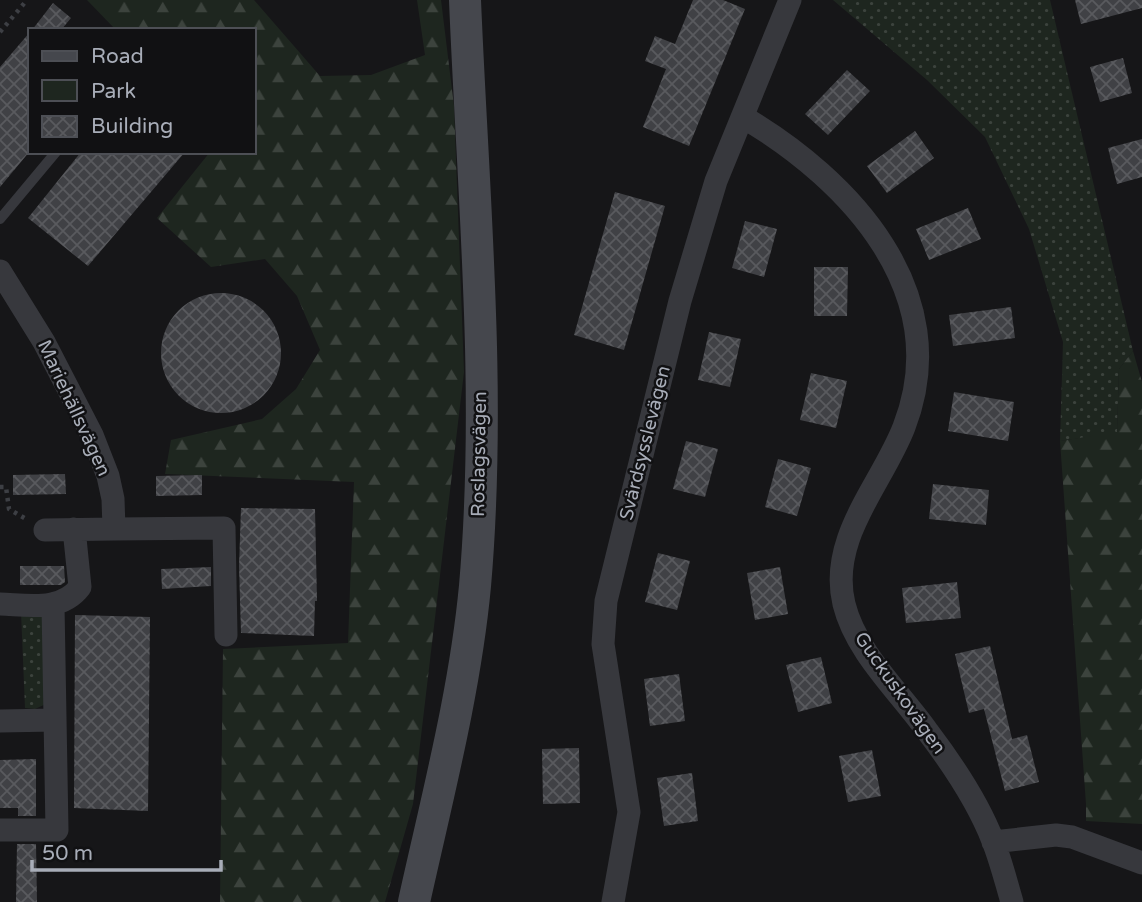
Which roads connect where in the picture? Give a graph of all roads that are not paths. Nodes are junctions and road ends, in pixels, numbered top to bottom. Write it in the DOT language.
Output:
graph roads {
  1 [pos="465,0"];
  2 [pos="790,0"];
  3 [pos="743,117"];
  4 [pos="54,154"];
  5 [pos="0,219"];
  6 [pos="0,271"];
  7 [pos="114,529"];
  8 [pos="45,530"];
  9 [pos="74,530"];
  10 [pos="0,604"];
  11 [pos="53,605"];
  12 [pos="226,635"];
  13 [pos="0,720"];
  14 [pos="55,720"];
  15 [pos="0,830"];
  16 [pos="993,842"];
  17 [pos="1142,863"];
  18 [pos="414,902"];
  19 [pos="613,902"];
  20 [pos="1012,902"];
  1 -- 18 [label="main road, Roslagsvägen"];
  2 -- 3 [label="street, Svärdsysslevägen"];
  3 -- 16 [label="street, Guckuskovägen"];
  3 -- 19 [label="street, Svärdsysslevägen"];
  4 -- 5 [label="lane"];
  6 -- 7 [label="street, Mariehällsvägen"];
  7 -- 9 [label="street"];
  7 -- 12 [label="street"];
  8 -- 9 [label="street"];
  9 -- 11 [label="street"];
  10 -- 11 [label="street"];
  11 -- 14 [label="street"];
  13 -- 14 [label="street"];
  14 -- 15 [label="street"];
  16 -- 17 [label="street"];
  16 -- 20 [label="street, Guckuskovägen"];
}
